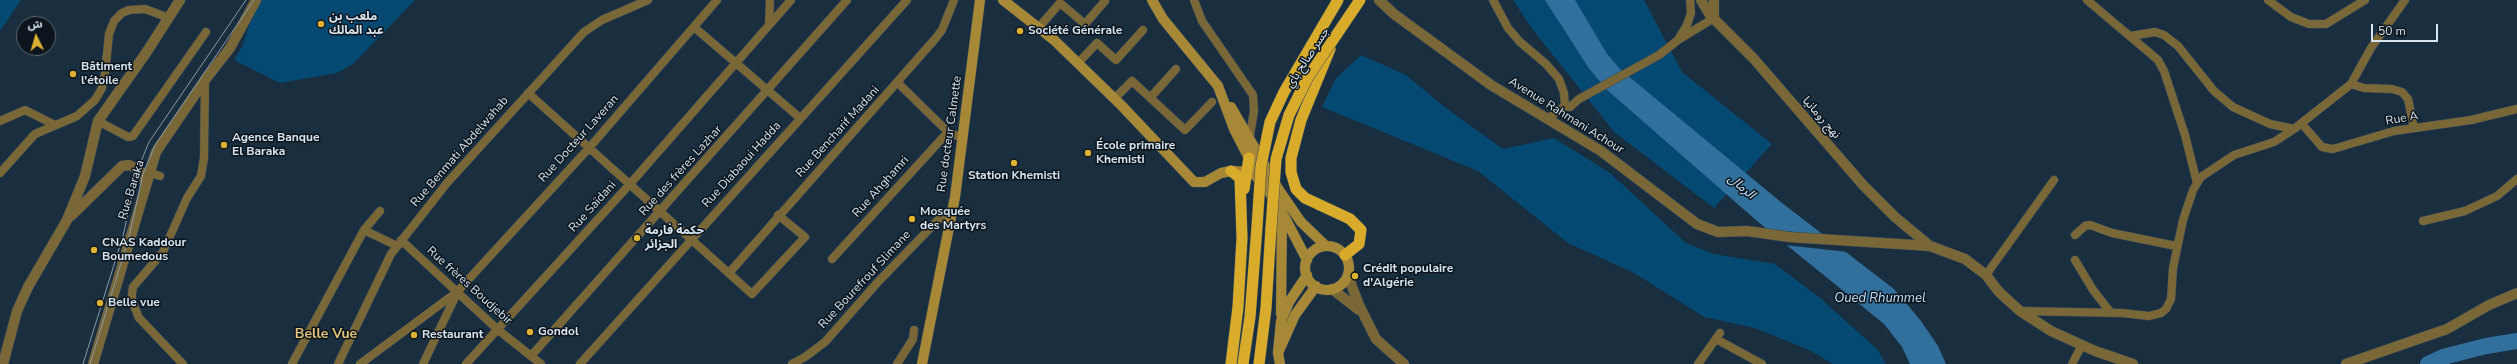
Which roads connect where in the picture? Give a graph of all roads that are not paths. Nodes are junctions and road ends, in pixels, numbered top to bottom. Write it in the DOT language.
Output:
graph roads {
  1 [pos="180,0"];
  2 [pos="256,0"];
  3 [pos="648,0"];
  4 [pos="717,0"];
  5 [pos="770,0"];
  6 [pos="790,0"];
  7 [pos="847,0"];
  8 [pos="907,0"];
  9 [pos="954,0"];
  10 [pos="980,0"];
  11 [pos="1003,0"];
  12 [pos="1152,0"];
  13 [pos="1194,0"];
  14 [pos="1338,0"];
  15 [pos="1360,0"];
  16 [pos="1379,0"];
  17 [pos="1493,0"];
  18 [pos="1690,0"];
  19 [pos="1701,0"];
  20 [pos="1714,0"];
  21 [pos="2087,0"];
  22 [pos="2268,0"];
  23 [pos="2366,0"];
  24 [pos="2405,0"];
  25 [pos="1105,1"];
  26 [pos="169,18"];
  27 [pos="1714,18"];
  28 [pos="769,24"];
  29 [pos="694,27"];
  30 [pos="1039,28"];
  31 [pos="1143,30"];
  32 [pos="206,32"];
  33 [pos="2130,36"];
  34 [pos="1678,40"];
  35 [pos="1332,44"];
  36 [pos="735,63"];
  37 [pos="1078,63"];
  38 [pos="1176,69"];
  39 [pos="204,80"];
  40 [pos="898,83"];
  41 [pos="2351,84"];
  42 [pos="1218,86"];
  43 [pos="768,92"];
  44 [pos="528,93"];
  45 [pos="1150,98"];
  46 [pos="1114,99"];
  47 [pos="1212,102"];
  48 [pos="1565,106"];
  49 [pos="2517,109"];
  50 [pos="800,118"];
  51 [pos="1547,119"];
  52 [pos="0,121"];
  53 [pos="98,121"];
  54 [pos="2302,124"];
  55 [pos="55,125"];
  56 [pos="2414,128"];
  57 [pos="2294,129"];
  58 [pos="948,132"];
  59 [pos="1249,137"];
  60 [pos="963,138"];
  61 [pos="589,148"];
  62 [pos="1249,158"];
  63 [pos="1,170"];
  64 [pos="1231,171"];
  65 [pos="1247,171"];
  66 [pos="2054,180"];
  67 [pos="2517,180"];
  68 [pos="2197,183"];
  69 [pos="630,184"];
  70 [pos="1264,184"];
  71 [pos="146,191"];
  72 [pos="952,210"];
  73 [pos="380,211"];
  74 [pos="660,212"];
  75 [pos="1241,212"];
  76 [pos="1282,212"];
  77 [pos="778,215"];
  78 [pos="67,220"];
  79 [pos="2423,221"];
  80 [pos="364,230"];
  81 [pos="2075,235"];
  82 [pos="692,240"];
  83 [pos="399,243"];
  84 [pos="1326,246"];
  85 [pos="1930,246"];
  86 [pos="2176,246"];
  87 [pos="1345,255"];
  88 [pos="832,259"];
  89 [pos="1307,260"];
  90 [pos="2075,260"];
  91 [pos="729,273"];
  92 [pos="1307,275"];
  93 [pos="1986,275"];
  94 [pos="1348,276"];
  95 [pos="1316,286"];
  96 [pos="1332,289"];
  97 [pos="457,292"];
  98 [pos="2517,293"];
  99 [pos="2020,311"];
  100 [pos="2111,313"];
  101 [pos="1363,315"];
  102 [pos="1281,322"];
  103 [pos="497,329"];
  104 [pos="914,330"];
  105 [pos="2082,345"];
  106 [pos="1278,353"];
  107 [pos="530,356"];
  108 [pos="178,363"];
  109 [pos="3,364"];
  110 [pos="93,364"];
  111 [pos="292,364"];
  112 [pos="338,364"];
  113 [pos="360,364"];
  114 [pos="423,364"];
  115 [pos="466,364"];
  116 [pos="541,364"];
  117 [pos="580,364"];
  118 [pos="792,364"];
  119 [pos="897,364"];
  120 [pos="922,364"];
  121 [pos="1231,364"];
  122 [pos="1243,364"];
  123 [pos="1259,364"];
  124 [pos="1280,364"];
  125 [pos="1404,364"];
  126 [pos="1698,364"];
  127 [pos="1762,364"];
  128 [pos="2072,364"];
  129 [pos="2133,364"];
  130 [pos="2346,364"];
  1 -- 26 [label="street"];
  2 -- 39 [label="street, Rue Baraka"];
  3 -- 44 [label="street, Rue Benmati Abdelwahab"];
  4 -- 29 [label="street, Rue Docteur Laveran"];
  5 -- 28 [label="street"];
  6 -- 28 [label="street, Rue Saïdani"];
  7 -- 43 [label="street, Rue des frères Lazhar"];
  8 -- 50 [label="street, Rue Diabaoui Hadda"];
  9 -- 40 [label="street, Rue Bencharif Madani"];
  10 -- 60 [label="main road, Rue docteur Calmette"];
  11 -- 30 [label="main road"];
  12 -- 42 [label="main road"];
  13 -- 59 [label="street"];
  14 -- 122 [label="highway, bridge"];
  15 -- 35 [label="highway, جسر صالح باي, bridge"];
  16 -- 51 [label="street, Avenue Rahmani Achour"];
  17 -- 48 [label="street"];
  18 -- 34 [label="street"];
  19 -- 27 [label="street, نهج رومانيا"];
  20 -- 27 [label="street"];
  21 -- 33 [label="street"];
  22 -- 23 [label="street"];
  24 -- 41 [label="street"];
  25 -- 30 [label="street"];
  26 -- 53 [label="street"];
  26 -- 55 [label="street"];
  27 -- 34 [label="street"];
  27 -- 85 [label="street, نهج رومانيا"];
  28 -- 36 [label="street, Rue Saïdani"];
  29 -- 36 [label="street"];
  29 -- 61 [label="street, Rue Docteur Laveran"];
  30 -- 37 [label="main road"];
  31 -- 37 [label="street"];
  32 -- 53 [label="street"];
  33 -- 57 [label="street"];
  33 -- 68 [label="street"];
  34 -- 48 [label="street"];
  35 -- 87 [label="highway"];
  35 -- 123 [label="highway, جسر صالح باي, bridge"];
  36 -- 43 [label="street"];
  36 -- 69 [label="street, Rue Saïdani"];
  37 -- 46 [label="main road"];
  38 -- 45 [label="street"];
  39 -- 71 [label="street, Rue Baraka"];
  39 -- 108 [label="street"];
  40 -- 58 [label="street"];
  40 -- 77 [label="street, Rue Bencharif Madani"];
  41 -- 54 [label="street"];
  41 -- 56 [label="street"];
  42 -- 59 [label="main road"];
  42 -- 62 [label="main road"];
  43 -- 50 [label="street"];
  43 -- 74 [label="street, Rue des frères Lazhar"];
  44 -- 61 [label="street"];
  44 -- 83 [label="street, Rue Benmati Abdelwahab"];
  45 -- 46 [label="street"];
  45 -- 47 [label="street"];
  46 -- 64 [label="main road"];
  48 -- 51 [label="street"];
  49 -- 56 [label="street, Rue A"];
  50 -- 82 [label="street, Rue Diabaoui Hadda"];
  51 -- 85 [label="street, Avenue Rahmani Achour"];
  52 -- 55 [label="street"];
  53 -- 78 [label="street"];
  54 -- 56 [label="street, Rue A"];
  54 -- 57 [label="street"];
  55 -- 63 [label="street"];
  57 -- 68 [label="street"];
  58 -- 60 [label="street"];
  58 -- 88 [label="street, Rue Ahghamri"];
  59 -- 62 [label="street"];
  59 -- 84 [label="main road"];
  60 -- 72 [label="main road, Rue docteur Calmette"];
  61 -- 69 [label="street"];
  61 -- 97 [label="street, Rue Docteur Laveran"];
  62 -- 65 [label="highway"];
  62 -- 70 [label="main road"];
  64 -- 65 [label="main road"];
  64 -- 75 [label="highway"];
  65 -- 70 [label="main road"];
  65 -- 75 [label="highway"];
  66 -- 93 [label="street"];
  67 -- 79 [label="street"];
  68 -- 86 [label="street"];
  69 -- 74 [label="street"];
  69 -- 103 [label="street, Rue Saïdani"];
  70 -- 76 [label="main road"];
  71 -- 78 [label="street"];
  71 -- 110 [label="street, Rue Baraka"];
  72 -- 118 [label="street, Rue Bourefrouf Slimane"];
  72 -- 120 [label="main road, Rue docteur Calmette"];
  73 -- 80 [label="street"];
  74 -- 82 [label="street"];
  74 -- 107 [label="street, Rue des frères Lazhar"];
  75 -- 121 [label="highway"];
  76 -- 89 [label="main road"];
  76 -- 102 [label="main road"];
  77 -- 91 [label="street, Rue Bencharif Madani"];
  77 -- 91 [label="street"];
  78 -- 109 [label="street"];
  80 -- 83 [label="street, Rue frères Boudjebir"];
  80 -- 111 [label="street"];
  81 -- 86 [label="street"];
  82 -- 91 [label="street"];
  82 -- 117 [label="street, Rue Diabaoui Hadda"];
  83 -- 97 [label="street, Rue frères Boudjebir"];
  83 -- 112 [label="street, Rue Benmati Abdelwahab"];
  84 -- 87 [label="main road"];
  84 -- 89 [label="main road"];
  85 -- 93 [label="street"];
  86 -- 100 [label="street"];
  87 -- 94 [label="main road"];
  89 -- 92 [label="main road"];
  90 -- 100 [label="street"];
  92 -- 95 [label="main road"];
  92 -- 102 [label="main road"];
  93 -- 99 [label="street"];
  94 -- 96 [label="main road"];
  94 -- 101 [label="street"];
  95 -- 96 [label="main road"];
  95 -- 106 [label="main road"];
  96 -- 101 [label="street"];
  97 -- 103 [label="street, Rue frères Boudjebir"];
  97 -- 113 [label="street"];
  97 -- 114 [label="street"];
  98 -- 130 [label="street"];
  99 -- 100 [label="street"];
  99 -- 105 [label="street"];
  101 -- 125 [label="street"];
  102 -- 106 [label="main road"];
  103 -- 107 [label="street, Rue frères Boudjebir"];
  103 -- 115 [label="street, Rue Saïdani"];
  104 -- 119 [label="street"];
  105 -- 128 [label="street"];
  105 -- 129 [label="street"];
  106 -- 124 [label="main road"];
  107 -- 116 [label="street, Rue frères Boudjebir"];
  126 -- 127 [label="street"];
}
